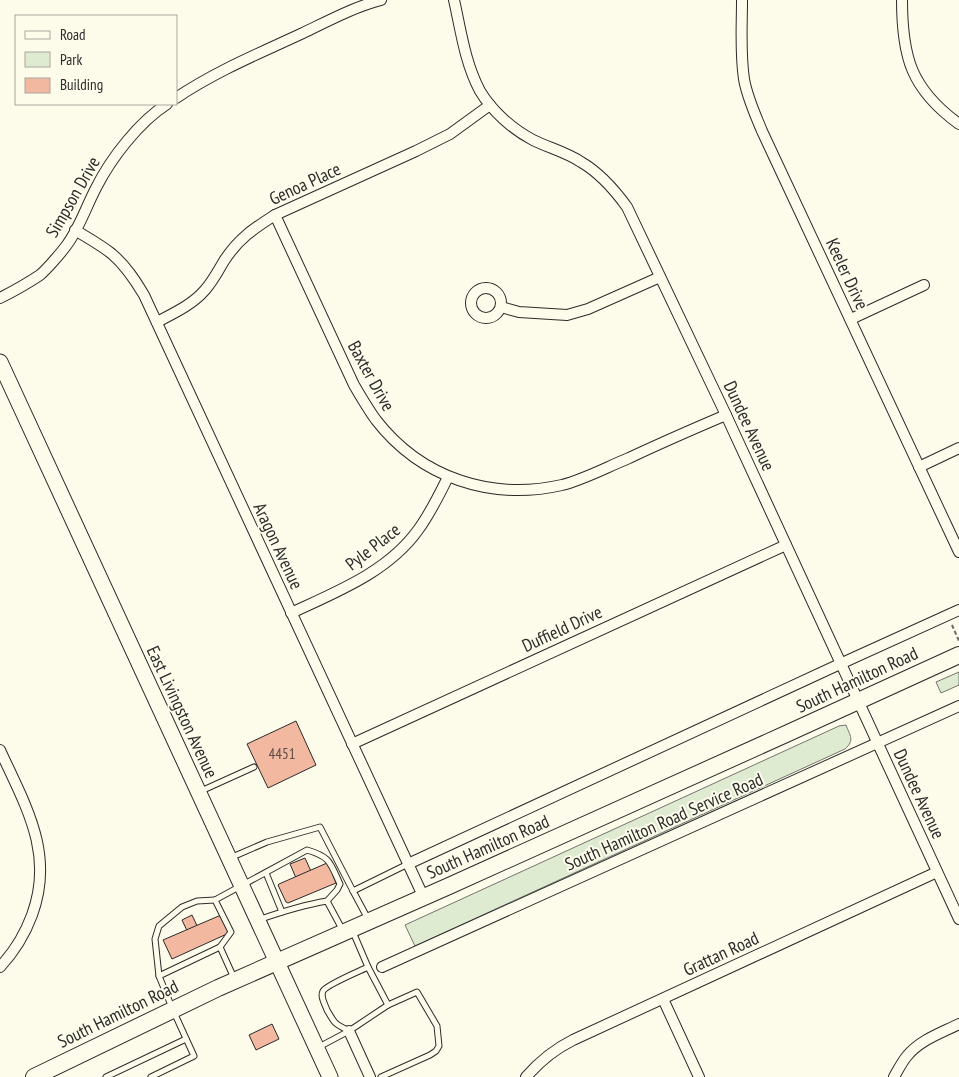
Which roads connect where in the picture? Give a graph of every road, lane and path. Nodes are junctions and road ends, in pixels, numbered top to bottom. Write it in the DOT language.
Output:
graph roads {
  1 [pos="381,0"];
  2 [pos="454,0"];
  3 [pos="742,0"];
  4 [pos="902,0"];
  5 [pos="178,97"];
  6 [pos="166,105"];
  7 [pos="490,105"];
  8 [pos="959,124"];
  9 [pos="275,215"];
  10 [pos="76,230"];
  11 [pos="660,276"];
  12 [pos="924,285"];
  13 [pos="0,298"];
  14 [pos="501,307"];
  15 [pos="851,319"];
  16 [pos="157,322"];
  17 [pos="0,362"];
  18 [pos="726,415"];
  19 [pos="959,448"];
  20 [pos="919,466"];
  21 [pos="448,477"];
  22 [pos="786,545"];
  23 [pos="959,552"];
  24 [pos="959,610"];
  25 [pos="291,613"];
  26 [pos="951,624"];
  27 [pos="959,640"];
  28 [pos="959,655"];
  29 [pos="840,664"];
  30 [pos="858,702"];
  31 [pos="959,706"];
  32 [pos="877,742"];
  33 [pos="352,744"];
  34 [pos="0,750"];
  35 [pos="254,768"];
  36 [pos="199,793"];
  37 [pos="229,859"];
  38 [pos="408,864"];
  39 [pos="937,872"];
  40 [pos="266,873"];
  41 [pos="242,886"];
  42 [pos="353,891"];
  43 [pos="424,898"];
  44 [pos="215,900"];
  45 [pos="327,901"];
  46 [pos="282,912"];
  47 [pos="959,919"];
  48 [pos="258,921"];
  49 [pos="369,922"];
  50 [pos="348,931"];
  51 [pos="220,947"];
  52 [pos="277,962"];
  53 [pos="0,967"];
  54 [pos="368,967"];
  55 [pos="382,967"];
  56 [pos="159,976"];
  57 [pos="235,981"];
  58 [pos="663,999"];
  59 [pos="388,1005"];
  60 [pos="173,1010"];
  61 [pos="959,1024"];
  62 [pos="349,1031"];
  63 [pos="186,1039"];
  64 [pos="317,1048"];
  65 [pos="34,1077"];
  66 [pos="106,1077"];
  67 [pos="151,1077"];
  68 [pos="330,1077"];
  69 [pos="370,1077"];
  70 [pos="382,1077"];
  71 [pos="526,1077"];
  72 [pos="699,1077"];
  73 [pos="894,1077"];
  1 -- 5 [label="street"];
  2 -- 7 [label="street, Dundee Avenue"];
  3 -- 15 [label="street, Keeler Drive"];
  4 -- 8 [label="street"];
  6 -- 10 [label="street, Simpson Drive"];
  7 -- 9 [label="street, Genoa Place"];
  7 -- 11 [label="street, Dundee Avenue"];
  9 -- 16 [label="street, Genoa Place"];
  9 -- 21 [label="street, Baxter Drive"];
  10 -- 13 [label="street, Simpson Drive"];
  10 -- 16 [label="street, Aragon Avenue"];
  11 -- 14 [label="street"];
  11 -- 18 [label="street, Dundee Avenue"];
  12 -- 15 [label="street"];
  15 -- 20 [label="street, Keeler Drive"];
  16 -- 25 [label="street, Aragon Avenue"];
  17 -- 36 [label="main road, East Livingston Avenue"];
  18 -- 21 [label="street, Baxter Drive"];
  18 -- 22 [label="street, Dundee Avenue"];
  19 -- 20 [label="street"];
  20 -- 23 [label="street, Keeler Drive"];
  21 -- 25 [label="street, Pyle Place"];
  22 -- 29 [label="street, Dundee Avenue"];
  22 -- 33 [label="street, Duffield Drive"];
  24 -- 29 [label="street"];
  25 -- 33 [label="street, Aragon Avenue"];
  26 -- 27 [label="path"];
  28 -- 30 [label="main road, South Hamilton Road"];
  29 -- 30 [label="street, Dundee Avenue"];
  29 -- 38 [label="street"];
  30 -- 32 [label="street, Dundee Avenue"];
  30 -- 43 [label="main road, South Hamilton Road"];
  31 -- 32 [label="street, South Hamilton Road Service Road"];
  32 -- 39 [label="street, Dundee Avenue"];
  32 -- 55 [label="street, South Hamilton Road Service Road"];
  33 -- 38 [label="street, Aragon Avenue"];
  34 -- 53 [label="street"];
  35 -- 36 [label="lane"];
  36 -- 37 [label="main road, East Livingston Avenue"];
  37 -- 41 [label="main road, East Livingston Avenue"];
  37 -- 42 [label="lane"];
  38 -- 42 [label="lane"];
  38 -- 43 [label="street, Aragon Avenue"];
  39 -- 47 [label="street, Dundee Avenue"];
  39 -- 58 [label="street, Grattan Road"];
  40 -- 41 [label="lane"];
  40 -- 45 [label="lane"];
  40 -- 46 [label="lane"];
  41 -- 44 [label="lane"];
  41 -- 48 [label="main road, East Livingston Avenue"];
  42 -- 49 [label="lane"];
  43 -- 49 [label="main road, South Hamilton Road"];
  44 -- 51 [label="lane"];
  44 -- 56 [label="lane"];
  45 -- 46 [label="lane"];
  45 -- 50 [label="lane"];
  46 -- 48 [label="lane"];
  48 -- 52 [label="main road, East Livingston Avenue"];
  49 -- 50 [label="main road, South Hamilton Road"];
  50 -- 52 [label="main road, South Hamilton Road"];
  50 -- 54 [label="lane"];
  51 -- 56 [label="lane"];
  51 -- 57 [label="lane"];
  52 -- 57 [label="main road, South Hamilton Road"];
  52 -- 64 [label="main road, East Livingston Avenue"];
  54 -- 59 [label="lane"];
  54 -- 62 [label="lane"];
  56 -- 60 [label="lane"];
  57 -- 60 [label="main road, South Hamilton Road"];
  58 -- 71 [label="street, Grattan Road"];
  58 -- 72 [label="street"];
  59 -- 62 [label="lane"];
  59 -- 70 [label="lane"];
  60 -- 63 [label="lane"];
  60 -- 65 [label="main road, South Hamilton Road"];
  61 -- 73 [label="street"];
  62 -- 64 [label="lane"];
  62 -- 69 [label="street"];
  63 -- 66 [label="lane"];
  63 -- 67 [label="lane"];
  64 -- 68 [label="main road, East Livingston Avenue"];
}
